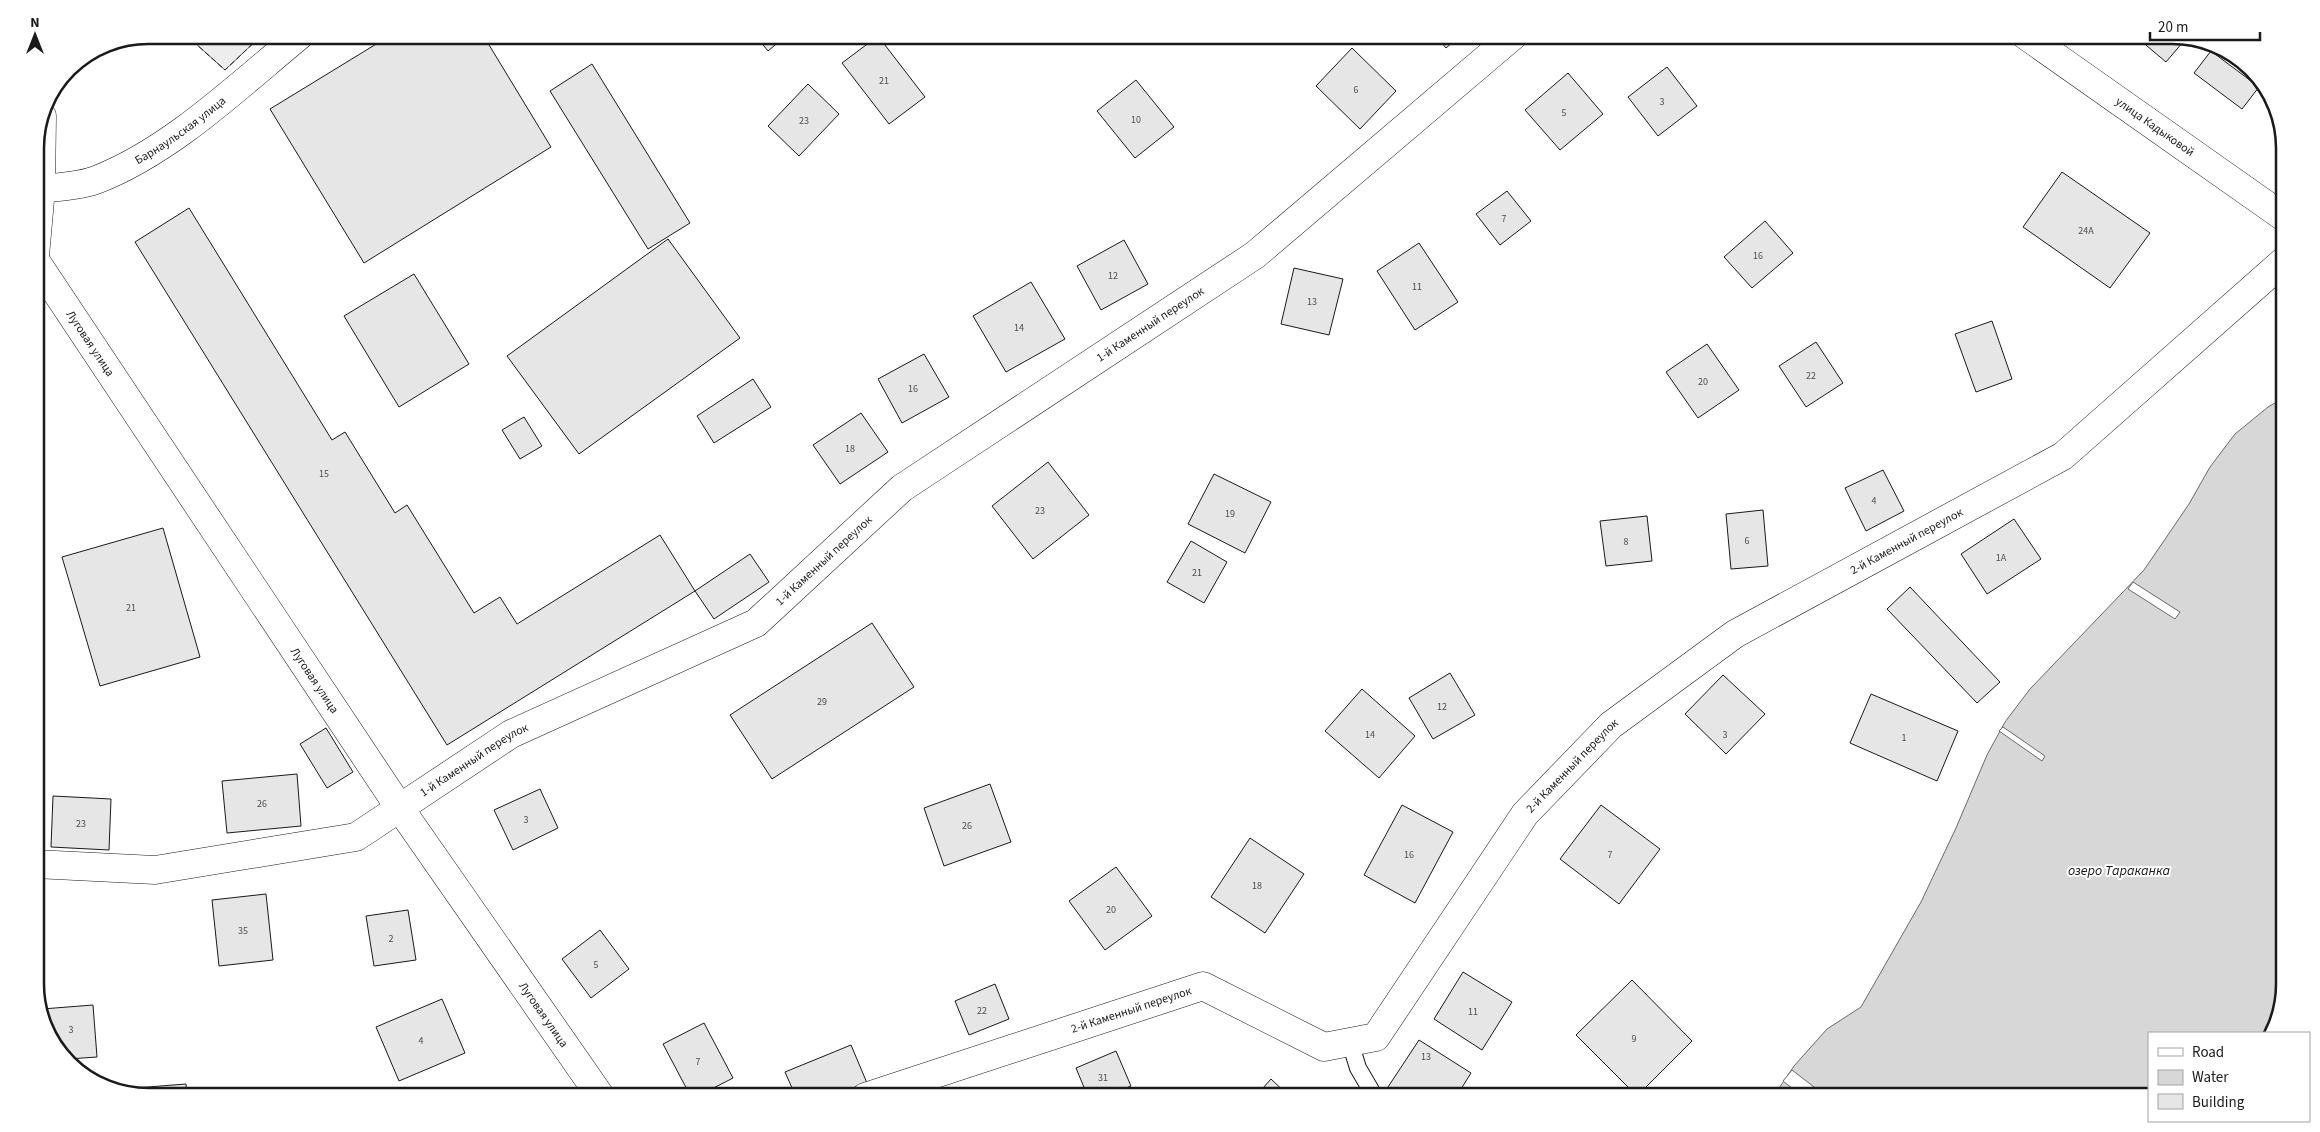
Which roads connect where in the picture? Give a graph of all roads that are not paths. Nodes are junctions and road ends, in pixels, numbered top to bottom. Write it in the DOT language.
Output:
graph roads {
  1 [pos="289,44"];
  2 [pos="1503,44"];
  3 [pos="2038,44"];
  4 [pos="44,188"];
  5 [pos="2276,212"];
  6 [pos="2276,268"];
  7 [pos="44,272"];
  8 [pos="399,807"];
  9 [pos="44,864"];
  10 [pos="1350,1042"];
  11 [pos="595,1088"];
  12 [pos="892,1088"];
  13 [pos="1370,1088"];
  1 -- 4 [label="street, Барнаульская улица"];
  2 -- 8 [label="street, 1-й Каменный переулок"];
  3 -- 5 [label="street, улица Кадыковой"];
  6 -- 10 [label="street, 2-й Каменный переулок"];
  7 -- 8 [label="street, Луговая улица"];
  8 -- 9 [label="street, 1-й Каменный переулок"];
  8 -- 11 [label="street, Луговая улица"];
  10 -- 12 [label="street, 2-й Каменный переулок"];
  10 -- 13 [label="lane"];
}
